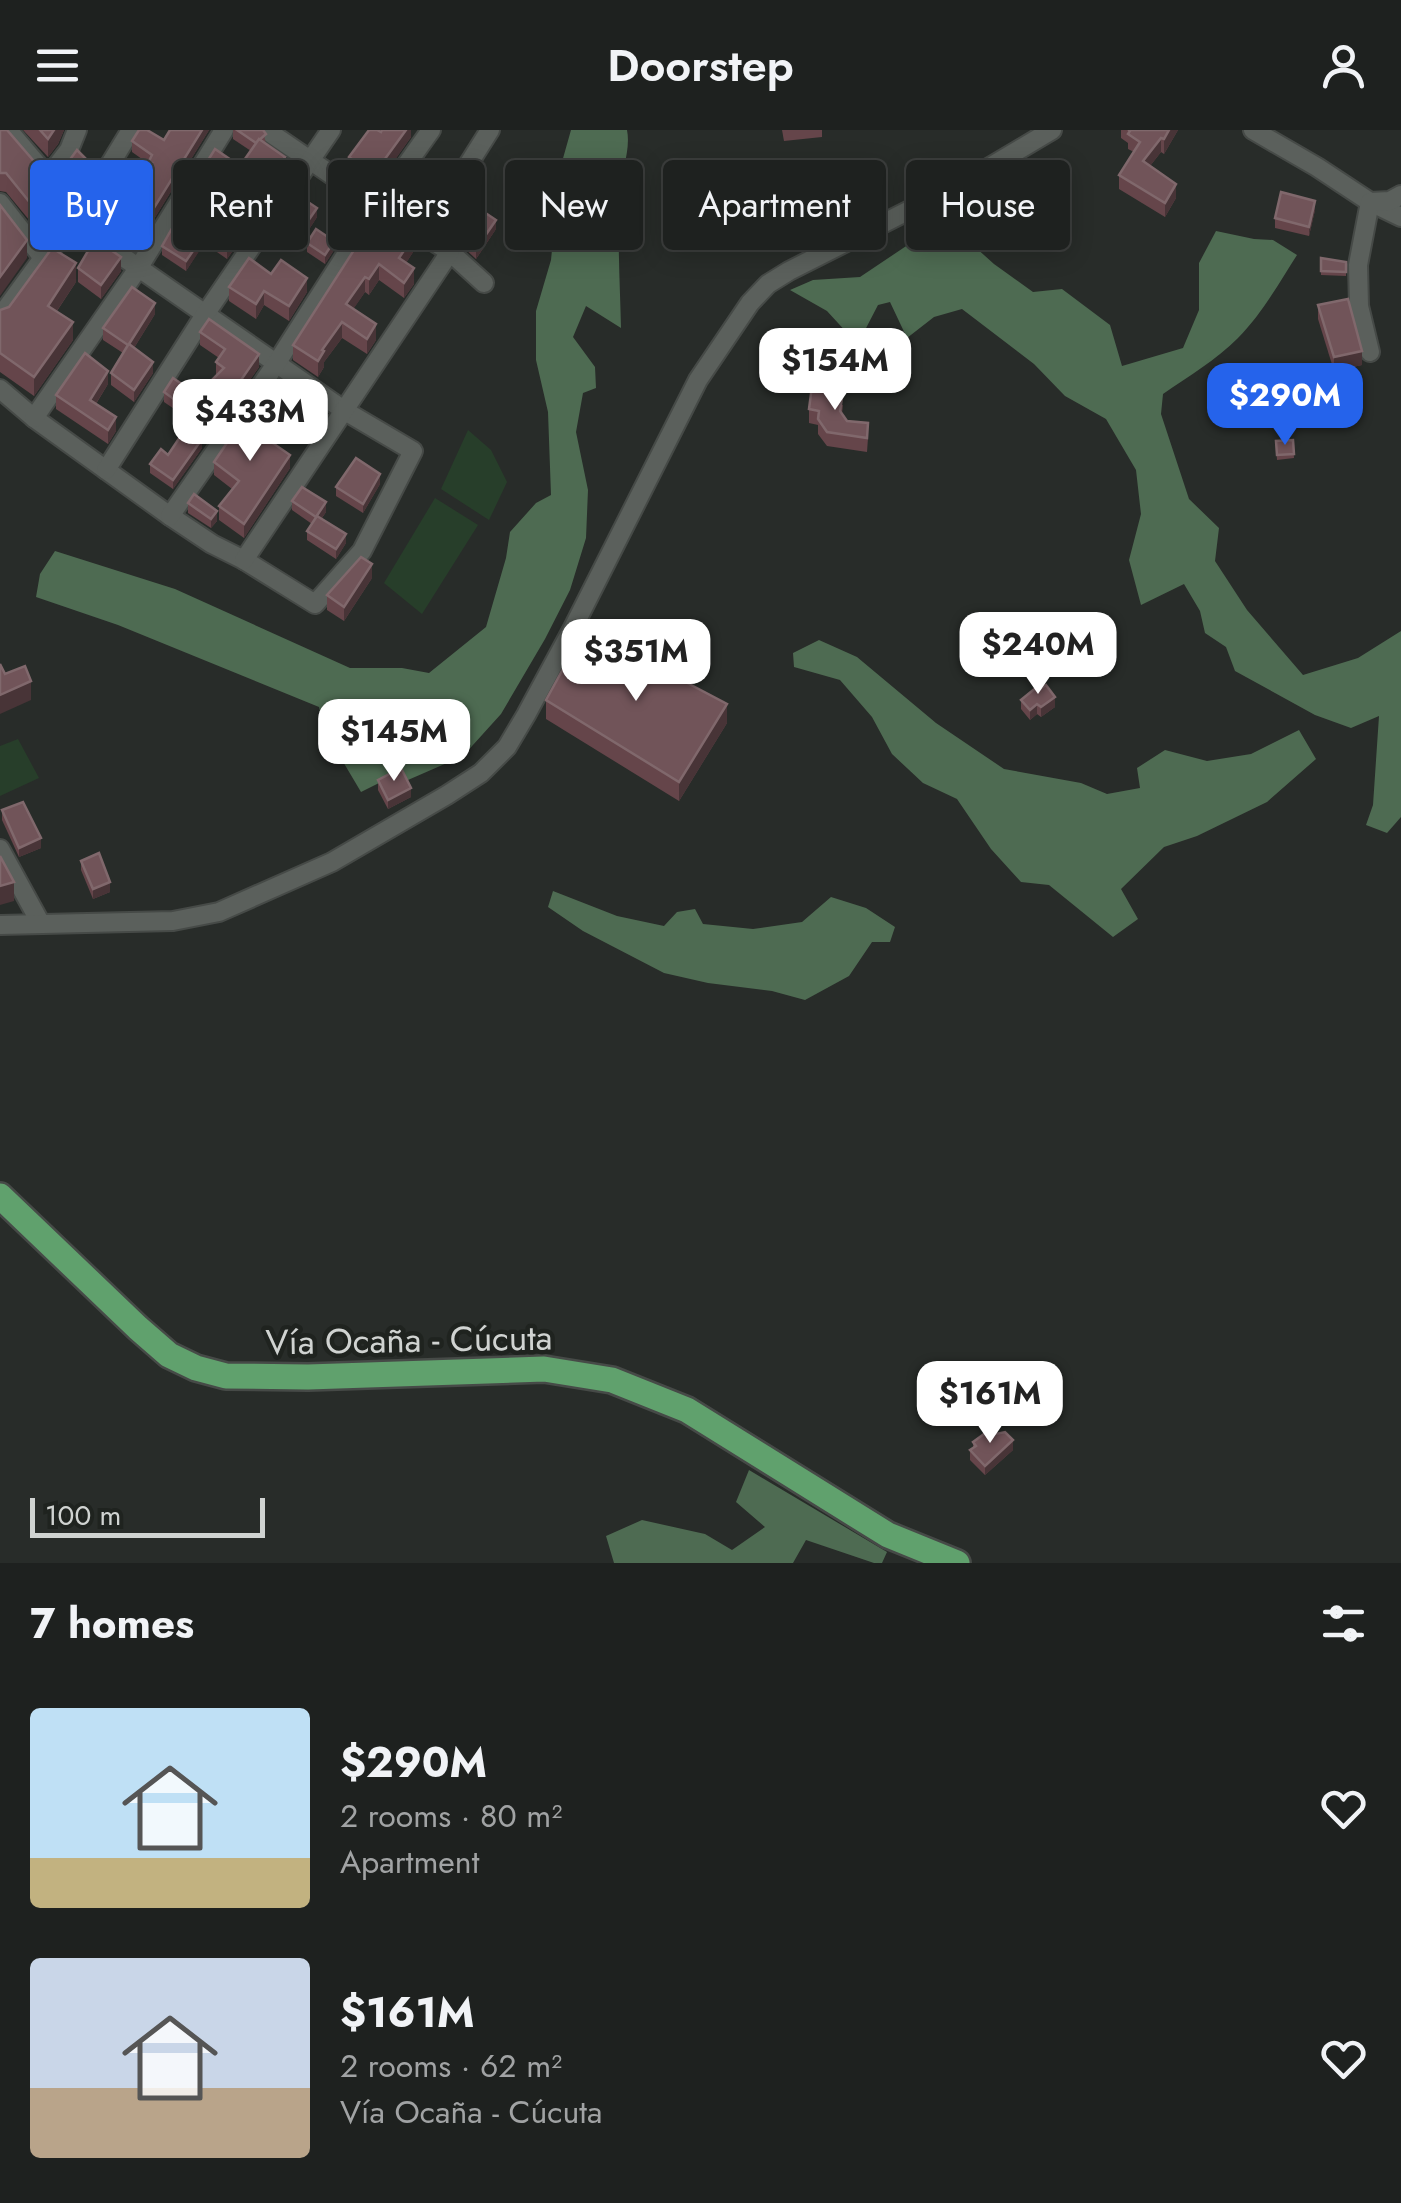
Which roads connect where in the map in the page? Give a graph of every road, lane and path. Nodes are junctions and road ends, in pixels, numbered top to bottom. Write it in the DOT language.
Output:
graph roads {
  1 [pos="8,130"];
  2 [pos="78,130"];
  3 [pos="131,130"];
  4 [pos="224,130"];
  5 [pos="266,130"];
  6 [pos="331,130"];
  7 [pos="431,130"];
  8 [pos="490,130"];
  9 [pos="1052,130"];
  10 [pos="1253,130"];
  11 [pos="34,160"];
  12 [pos="61,160"];
  13 [pos="113,160"];
  14 [pos="410,160"];
  15 [pos="471,160"];
  16 [pos="310,161"];
  17 [pos="328,173"];
  18 [pos="1401,195"];
  19 [pos="1370,202"];
  20 [pos="2,209"];
  21 [pos="1401,218"];
  22 [pos="50,250"];
  23 [pos="114,250"];
  24 [pos="349,250"];
  25 [pos="447,250"];
  26 [pos="450,252"];
  27 [pos="43,258"];
  28 [pos="139,267"];
  29 [pos="484,284"];
  30 [pos="2,311"];
  31 [pos="206,314"];
  32 [pos="1370,352"];
  33 [pos="276,364"];
  34 [pos="0,389"];
  35 [pos="345,411"];
  36 [pos="34,418"];
  37 [pos="106,470"];
  38 [pos="170,516"];
  39 [pos="244,560"];
  40 [pos="0,848"];
  41 [pos="41,924"];
  42 [pos="0,925"];
  43 [pos="0,1196"];
  44 [pos="957,1563"];
  1 -- 11 [label="street"];
  2 -- 12 [label="street"];
  3 -- 13 [label="street"];
  4 -- 28 [label="street"];
  5 -- 16 [label="street"];
  6 -- 16 [label="street"];
  7 -- 14 [label="street"];
  8 -- 15 [label="street"];
  9 -- 41 [label="street"];
  10 -- 19 [label="street"];
  16 -- 17 [label="street"];
  16 -- 31 [label="street"];
  18 -- 19 [label="street"];
  19 -- 21 [label="street"];
  19 -- 32 [label="street"];
  20 -- 27 [label="street"];
  22 -- 27 [label="street"];
  23 -- 28 [label="street"];
  24 -- 33 [label="street"];
  25 -- 26 [label="street"];
  26 -- 29 [label="street"];
  26 -- 35 [label="street"];
  27 -- 30 [label="street"];
  28 -- 31 [label="street"];
  28 -- 36 [label="street"];
  31 -- 33 [label="street"];
  31 -- 37 [label="street"];
  33 -- 35 [label="street"];
  33 -- 38 [label="street"];
  34 -- 36 [label="street"];
  35 -- 39 [label="street"];
  35 -- 39 [label="street"];
  36 -- 37 [label="street"];
  37 -- 38 [label="street"];
  38 -- 39 [label="street"];
  40 -- 41 [label="street"];
  41 -- 42 [label="street"];
  43 -- 44 [label="main road, Vía Ocaña - Cúcuta"];
}
